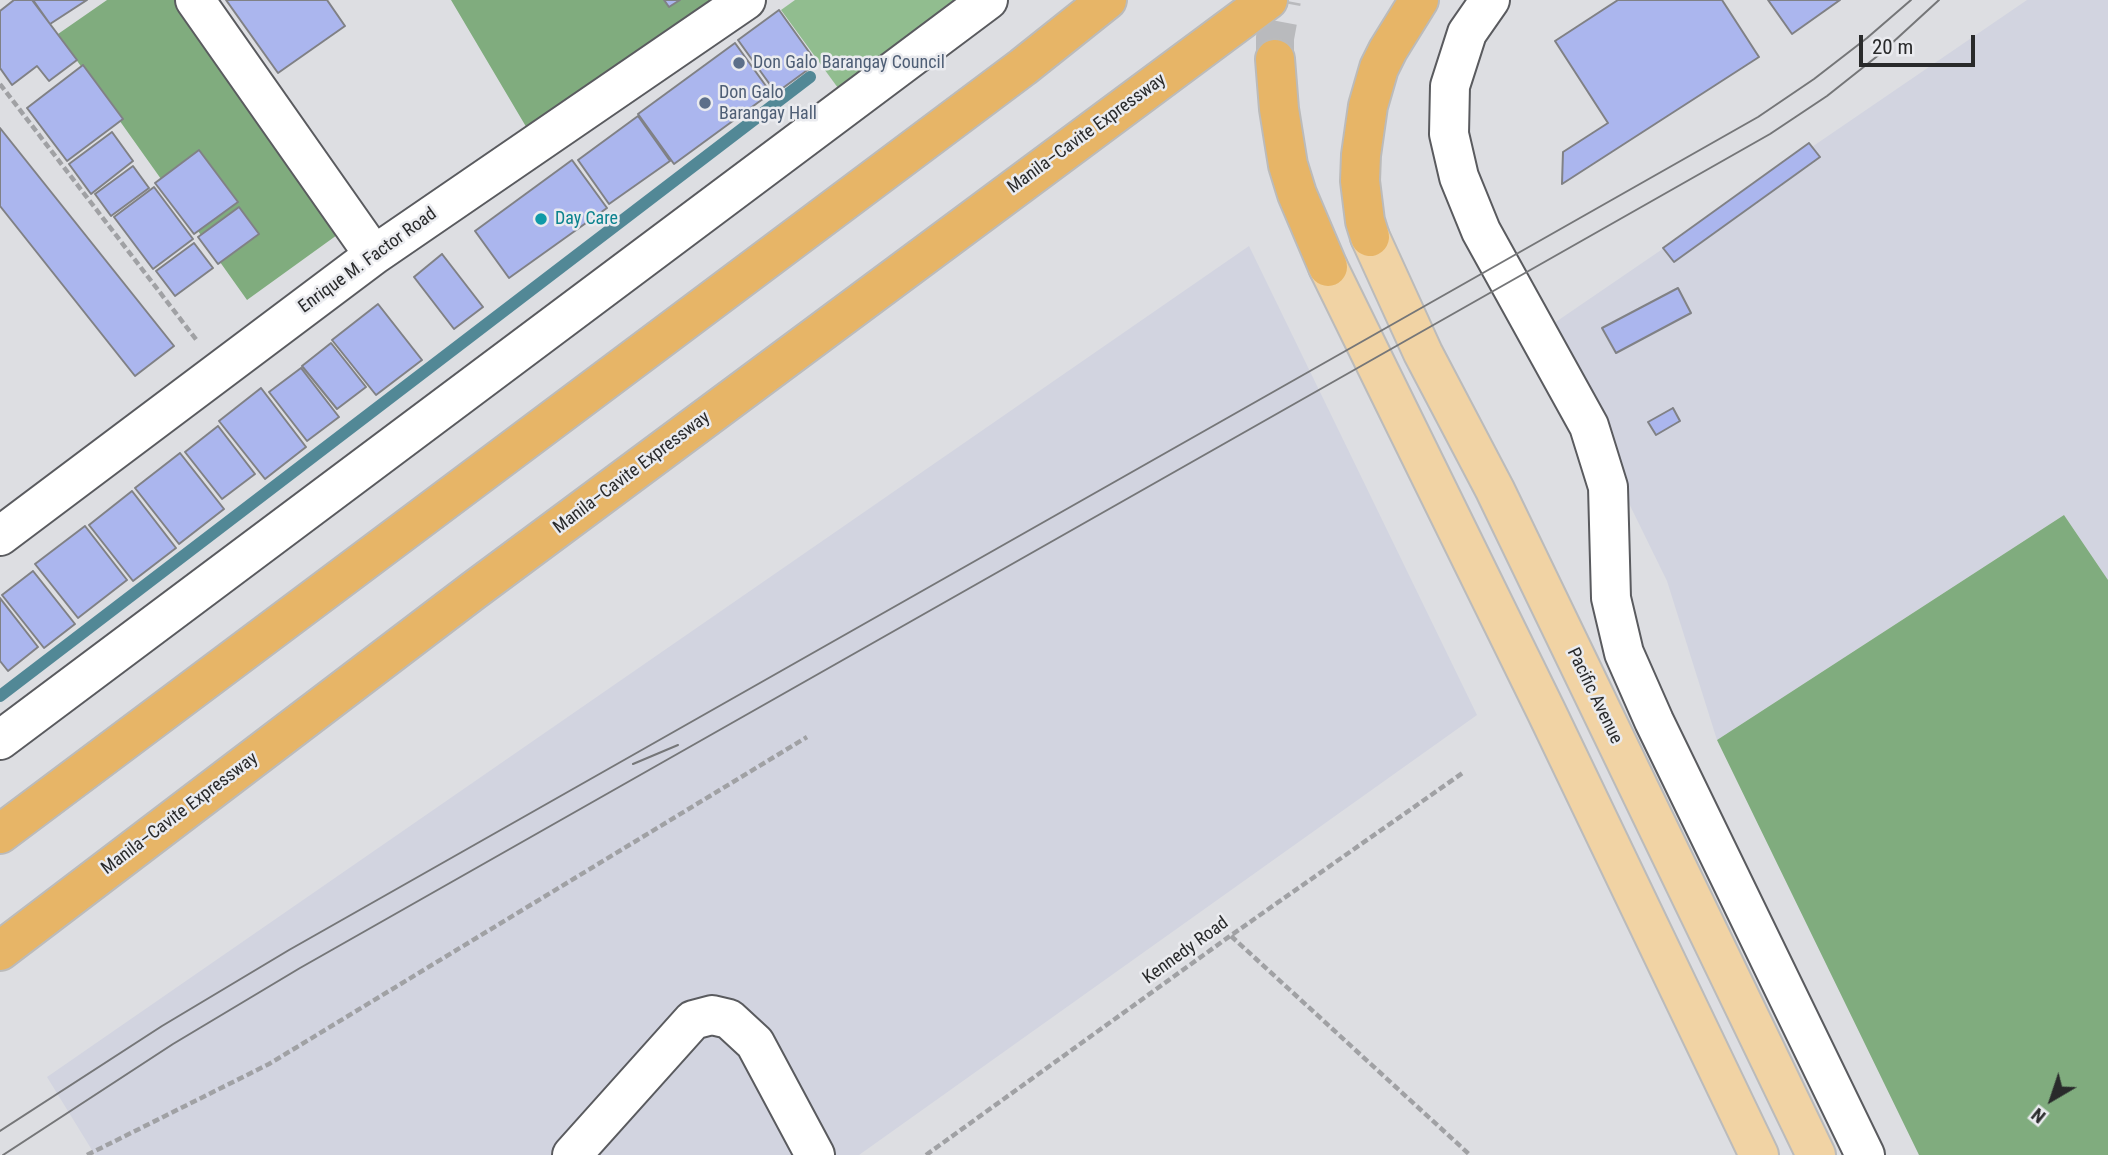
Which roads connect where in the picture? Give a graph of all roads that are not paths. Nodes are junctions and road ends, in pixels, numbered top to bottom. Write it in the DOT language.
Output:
graph roads {
  1 [pos="195,0"];
  2 [pos="988,0"];
  3 [pos="1107,0"];
  4 [pos="1419,0"];
  5 [pos="1490,0"];
  6 [pos="739,2"];
  7 [pos="1260,6"];
  8 [pos="1275,58"];
  9 [pos="1370,237"];
  10 [pos="374,255"];
  11 [pos="1328,267"];
  12 [pos="0,536"];
  13 [pos="0,740"];
  14 [pos="0,834"];
  15 [pos="0,951"];
  16 [pos="572,1155"];
  17 [pos="815,1155"];
  18 [pos="1759,1155"];
  19 [pos="1816,1155"];
  20 [pos="1865,1155"];
  1 -- 10 [label="street"];
  2 -- 13 [label="street"];
  3 -- 14 [label="highway"];
  4 -- 9 [label="highway"];
  5 -- 20 [label="street"];
  6 -- 10 [label="street, Enrique M. Factor Road"];
  7 -- 15 [label="highway, Manila–Cavite Expressway"];
  8 -- 11 [label="highway"];
  9 -- 19 [label="main road, Pacific Avenue"];
  10 -- 12 [label="street, Enrique M. Factor Road"];
  11 -- 18 [label="main road"];
  16 -- 17 [label="street"];
}
